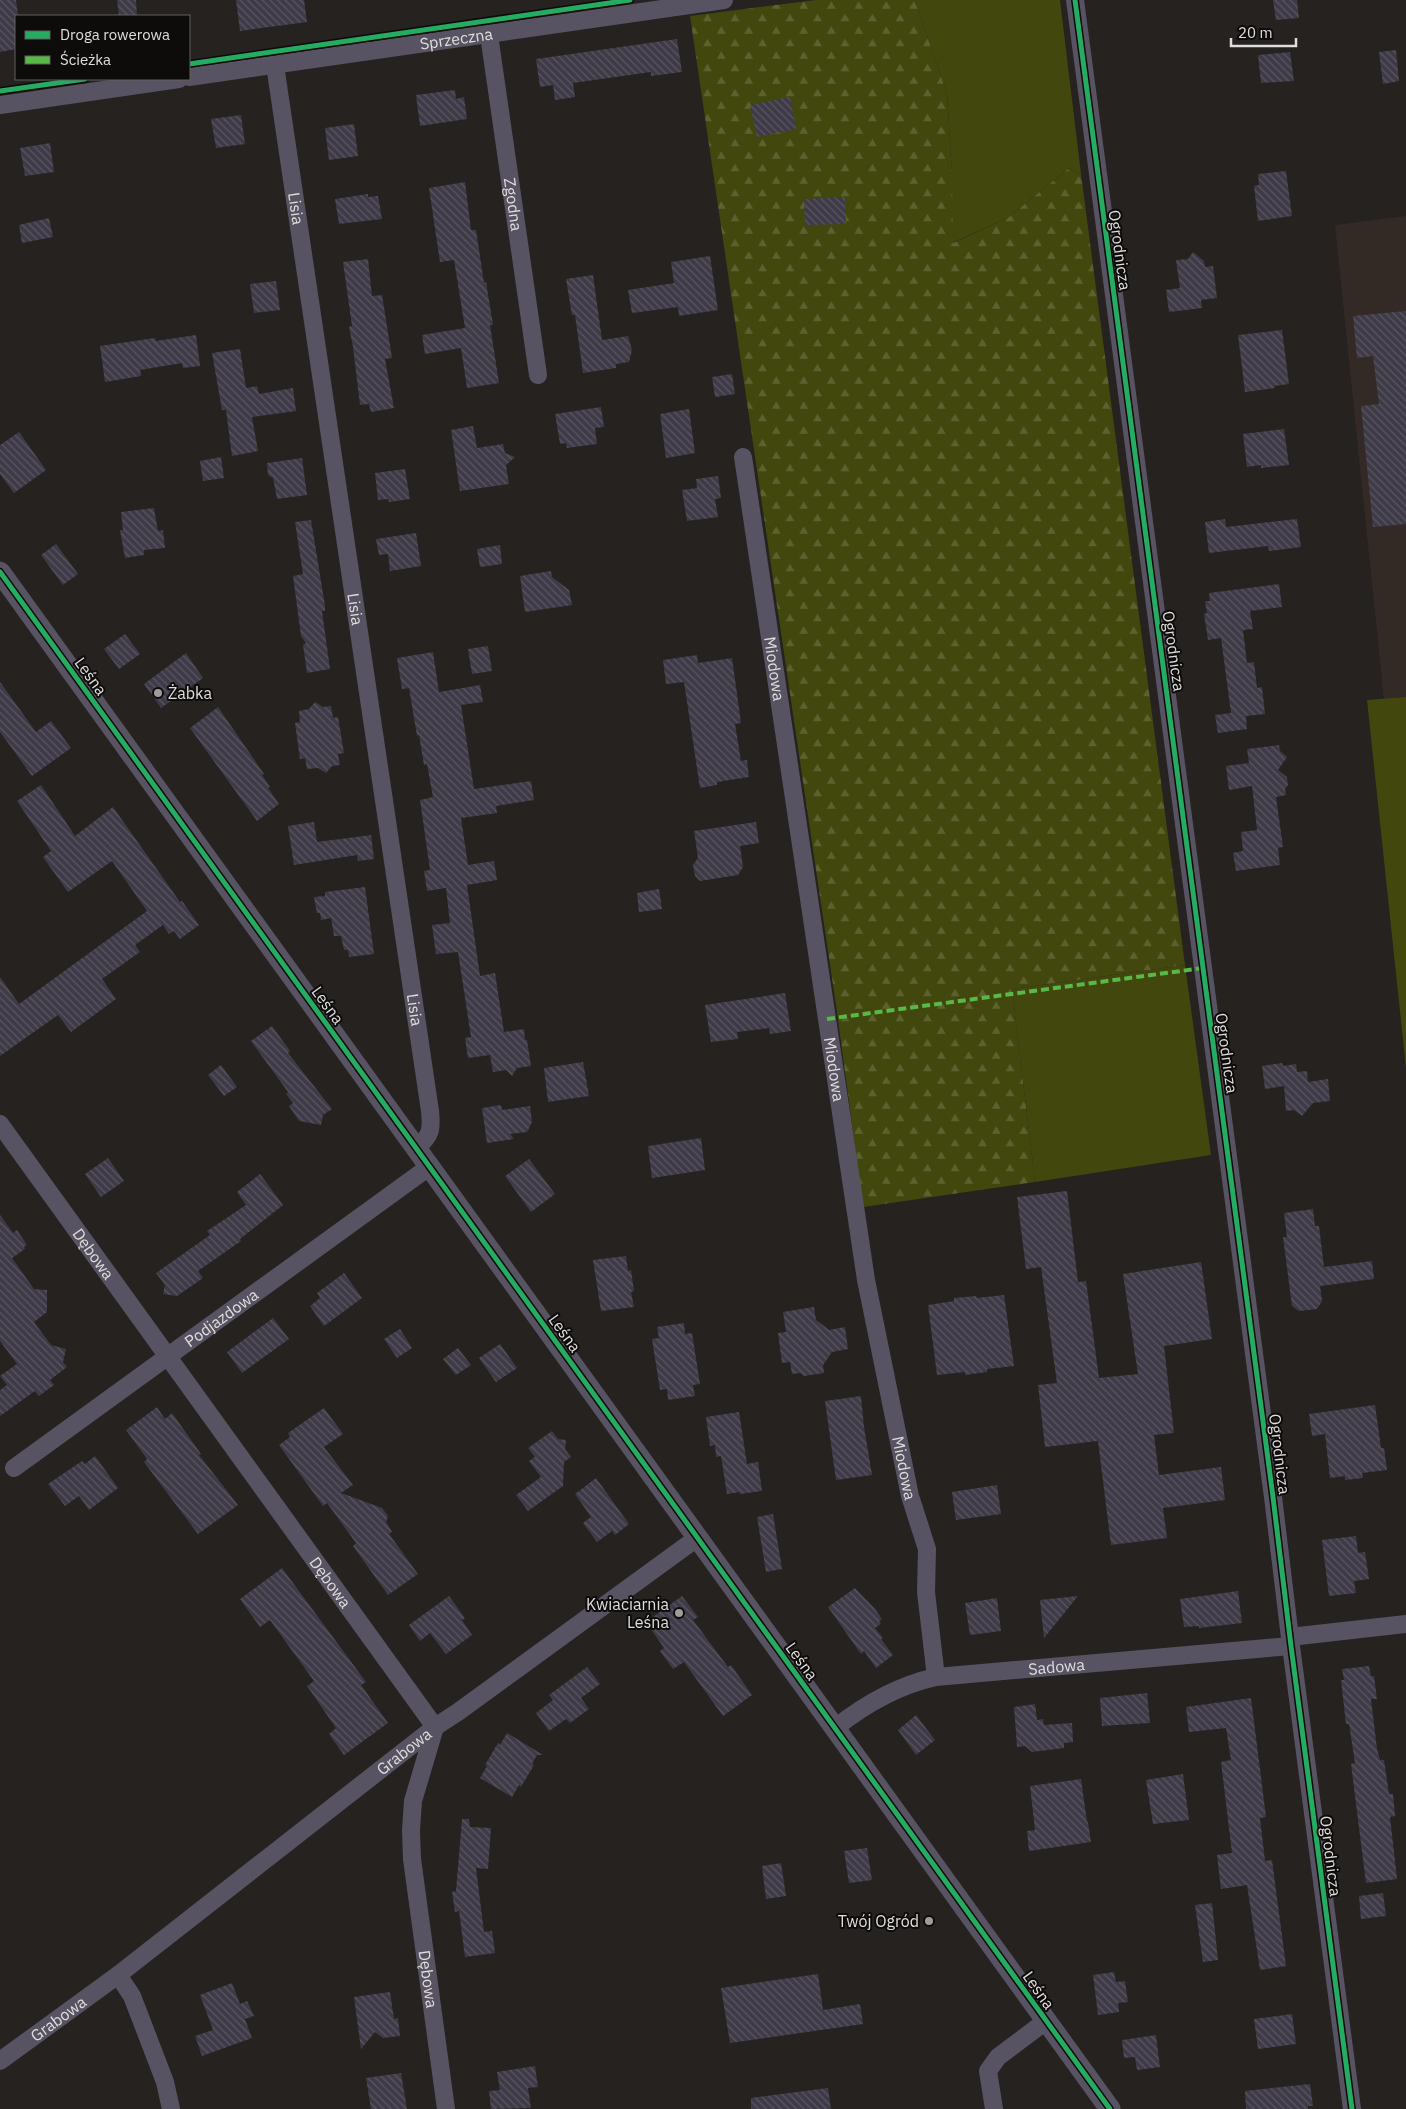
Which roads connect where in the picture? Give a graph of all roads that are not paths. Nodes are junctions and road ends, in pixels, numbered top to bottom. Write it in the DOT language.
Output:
graph roads {
  1 [pos="724,0"];
  2 [pos="1075,0"];
  3 [pos="700,2"];
  4 [pos="489,35"];
  5 [pos="274,65"];
  6 [pos="190,77"];
  7 [pos="172,80"];
  8 [pos="0,105"];
  9 [pos="538,375"];
  10 [pos="743,457"];
  11 [pos="0,572"];
  12 [pos="0,1124"];
  13 [pos="416,1148"];
  14 [pos="429,1166"];
  15 [pos="168,1356"];
  16 [pos="14,1468"];
  17 [pos="697,1538"];
  18 [pos="1406,1624"];
  19 [pos="1290,1642"];
  20 [pos="936,1677"];
  21 [pos="435,1727"];
  22 [pos="835,1728"];
  23 [pos="118,1975"];
  24 [pos="1046,2021"];
  25 [pos="0,2061"];
  26 [pos="171,2109"];
  27 [pos="446,2109"];
  28 [pos="994,2109"];
  29 [pos="1110,2109"];
  30 [pos="1352,2109"];
  1 -- 3 [label="street, Sprzeczna"];
  2 -- 19 [label="street, Ogrodnicza"];
  3 -- 4 [label="street, Sprzeczna"];
  4 -- 5 [label="street, Sprzeczna"];
  4 -- 9 [label="street, Zgodna"];
  5 -- 6 [label="street, Sprzeczna"];
  5 -- 13 [label="street, Lisia"];
  7 -- 8 [label="street"];
  10 -- 20 [label="street, Miodowa"];
  11 -- 13 [label="street, Leśna"];
  12 -- 15 [label="street, Dębowa"];
  13 -- 14 [label="street, Leśna"];
  14 -- 15 [label="street, Podjazdowa"];
  14 -- 17 [label="street, Leśna"];
  15 -- 16 [label="street, Podjazdowa"];
  15 -- 21 [label="street, Dębowa"];
  17 -- 21 [label="street, Grabowa"];
  17 -- 22 [label="street, Leśna"];
  18 -- 19 [label="street, Sadowa"];
  19 -- 20 [label="street, Sadowa"];
  19 -- 30 [label="street, Ogrodnicza"];
  20 -- 22 [label="street, Sadowa"];
  21 -- 23 [label="street, Grabowa"];
  21 -- 27 [label="street, Dębowa"];
  22 -- 24 [label="street, Leśna"];
  23 -- 25 [label="street, Grabowa"];
  23 -- 26 [label="street"];
  24 -- 28 [label="street"];
  24 -- 29 [label="street, Leśna"];
}
